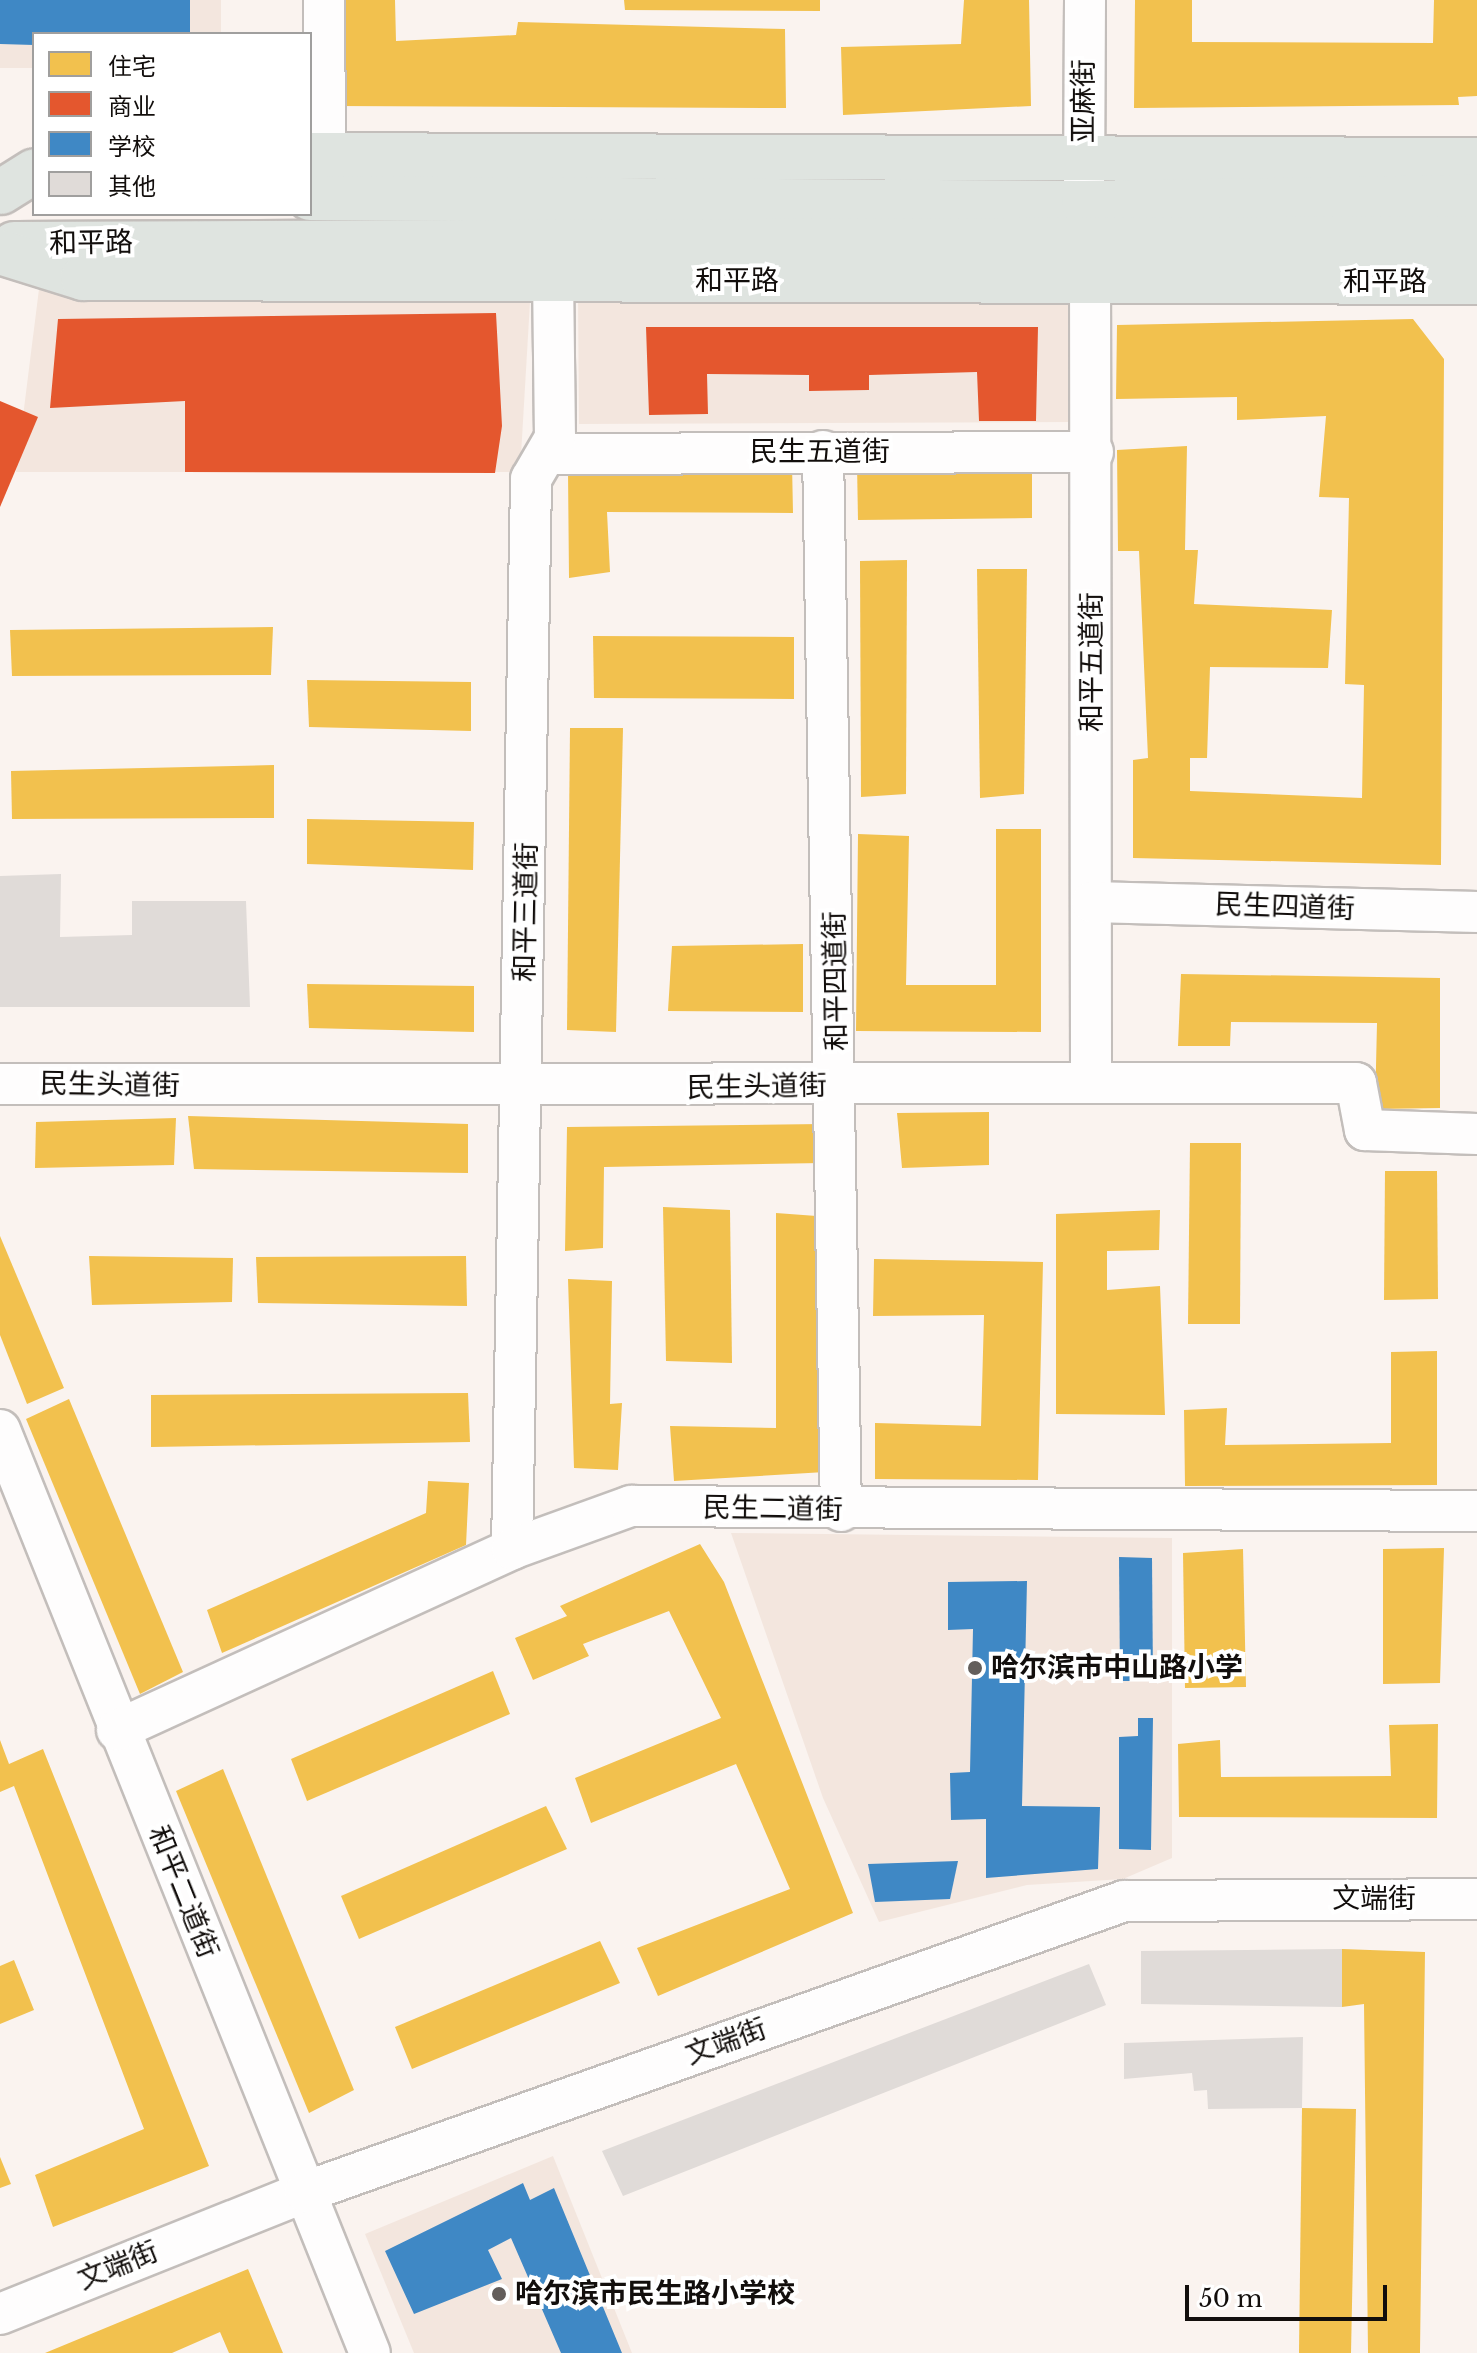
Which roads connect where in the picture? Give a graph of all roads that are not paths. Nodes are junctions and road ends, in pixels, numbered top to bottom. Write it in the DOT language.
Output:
graph roads {
  1 [pos="324,0"];
  2 [pos="1085,0"];
  3 [pos="315,157"];
  4 [pos="1084,158"];
  5 [pos="1477,160"];
  6 [pos="32,172"];
  7 [pos="0,192"];
  8 [pos="32,192"];
  9 [pos="1477,197"];
  10 [pos="312,198"];
  11 [pos="1477,238"];
  12 [pos="317,240"];
  13 [pos="1088,242"];
  14 [pos="0,244"];
  15 [pos="0,252"];
  16 [pos="215,279"];
  17 [pos="553,281"];
  18 [pos="1477,282"];
  19 [pos="823,451"];
  20 [pos="1093,452"];
  21 [pos="548,454"];
  22 [pos="1092,902"];
  23 [pos="1477,912"];
  24 [pos="1091,1083"];
  25 [pos="0,1084"];
  26 [pos="838,1086"];
  27 [pos="524,1089"];
  28 [pos="1477,1134"];
  29 [pos="0,1430"];
  30 [pos="841,1511"];
  31 [pos="1477,1511"];
  32 [pos="512,1549"];
  33 [pos="117,1730"];
  34 [pos="1477,1899"];
  35 [pos="305,2192"];
  36 [pos="0,2314"];
  37 [pos="370,2353"];
  1 -- 3 [label="street"];
  2 -- 4 [label="street, 亚麻街"];
  3 -- 4 [label="main road"];
  4 -- 5 [label="main road"];
  4 -- 13 [label="street, 亚麻街"];
  6 -- 7 [label="main road, 和平路"];
  7 -- 8 [label="main road, 和平路"];
  9 -- 13 [label="main road, 和平路"];
  10 -- 13 [label="main road, 和平路"];
  11 -- 13 [label="main road, 和平路"];
  12 -- 13 [label="main road, 和平路"];
  12 -- 14 [label="main road, 和平路"];
  12 -- 16 [label="main road"];
  13 -- 17 [label="main road, 和平路"];
  13 -- 18 [label="main road, 和平路"];
  13 -- 20 [label="street, 和平五道街"];
  15 -- 16 [label="main road, 和平路"];
  16 -- 17 [label="main road, 和平路"];
  17 -- 21 [label="street, 和平三道街"];
  19 -- 20 [label="street, 民生五道街"];
  19 -- 21 [label="street, 民生五道街"];
  19 -- 26 [label="street, 和平四道街"];
  20 -- 22 [label="street, 和平五道街"];
  21 -- 27 [label="street, 和平三道街"];
  22 -- 23 [label="street, 民生四道街"];
  22 -- 24 [label="street, 和平五道街"];
  24 -- 26 [label="street, 民生头道街"];
  24 -- 28 [label="street, 民生头道街"];
  25 -- 27 [label="street, 民生头道街"];
  26 -- 27 [label="street, 民生头道街"];
  26 -- 30 [label="street, 和平四道街"];
  27 -- 32 [label="street, 和平三道街"];
  29 -- 33 [label="street, 和平二道街"];
  30 -- 31 [label="street, 民生二道街"];
  30 -- 32 [label="street, 民生二道街"];
  32 -- 33 [label="street, 民生二道街"];
  33 -- 35 [label="street, 和平二道街"];
  34 -- 35 [label="street, 文端街"];
  35 -- 36 [label="street, 文端街"];
  35 -- 37 [label="street, 和平二道街"];
}
